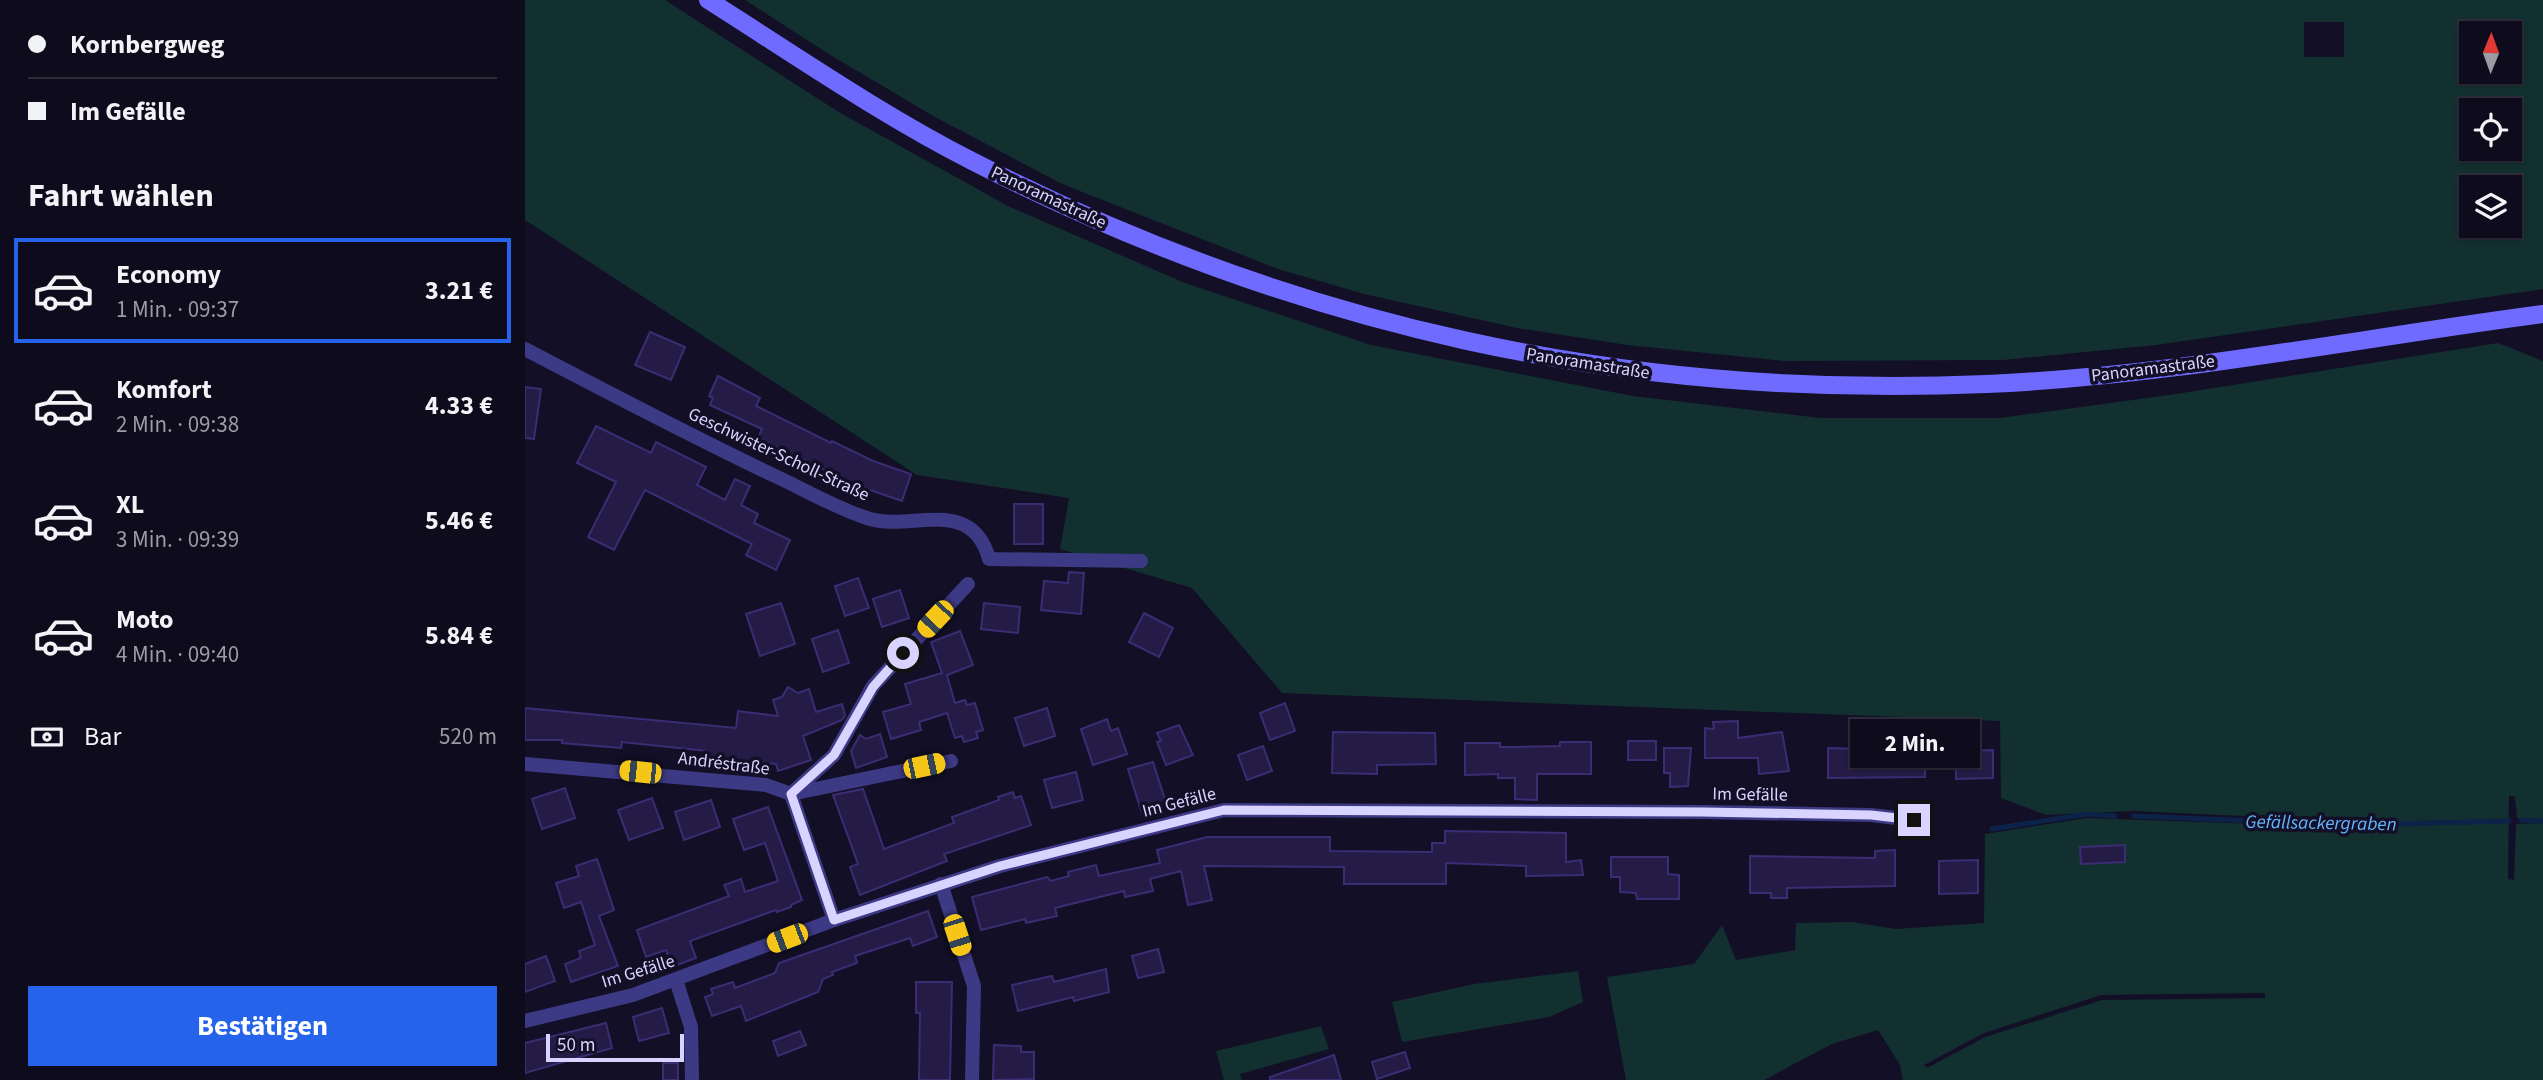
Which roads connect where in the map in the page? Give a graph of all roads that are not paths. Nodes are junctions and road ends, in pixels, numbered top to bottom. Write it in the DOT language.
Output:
graph roads {
  1 [pos="708,0"];
  2 [pos="2543,314"];
  3 [pos="525,349"];
  4 [pos="1141,561"];
  5 [pos="968,584"];
  6 [pos="951,761"];
  7 [pos="525,764"];
  8 [pos="791,794"];
  9 [pos="1914,820"];
  10 [pos="941,884"];
  11 [pos="834,920"];
  12 [pos="676,980"];
  13 [pos="525,1021"];
  14 [pos="692,1080"];
  15 [pos="972,1080"];
  1 -- 2 [label="main road, Panoramastraße"];
  3 -- 4 [label="street, Geschwister-Scholl-Straße"];
  5 -- 8 [label="street"];
  6 -- 8 [label="street, Andréstraße"];
  7 -- 8 [label="street, Andréstraße"];
  8 -- 11 [label="street"];
  9 -- 10 [label="street, Im Gefälle"];
  10 -- 11 [label="street, Im Gefälle"];
  10 -- 15 [label="street"];
  11 -- 12 [label="street, Im Gefälle"];
  12 -- 13 [label="street, Im Gefälle"];
  12 -- 14 [label="street"];
}
